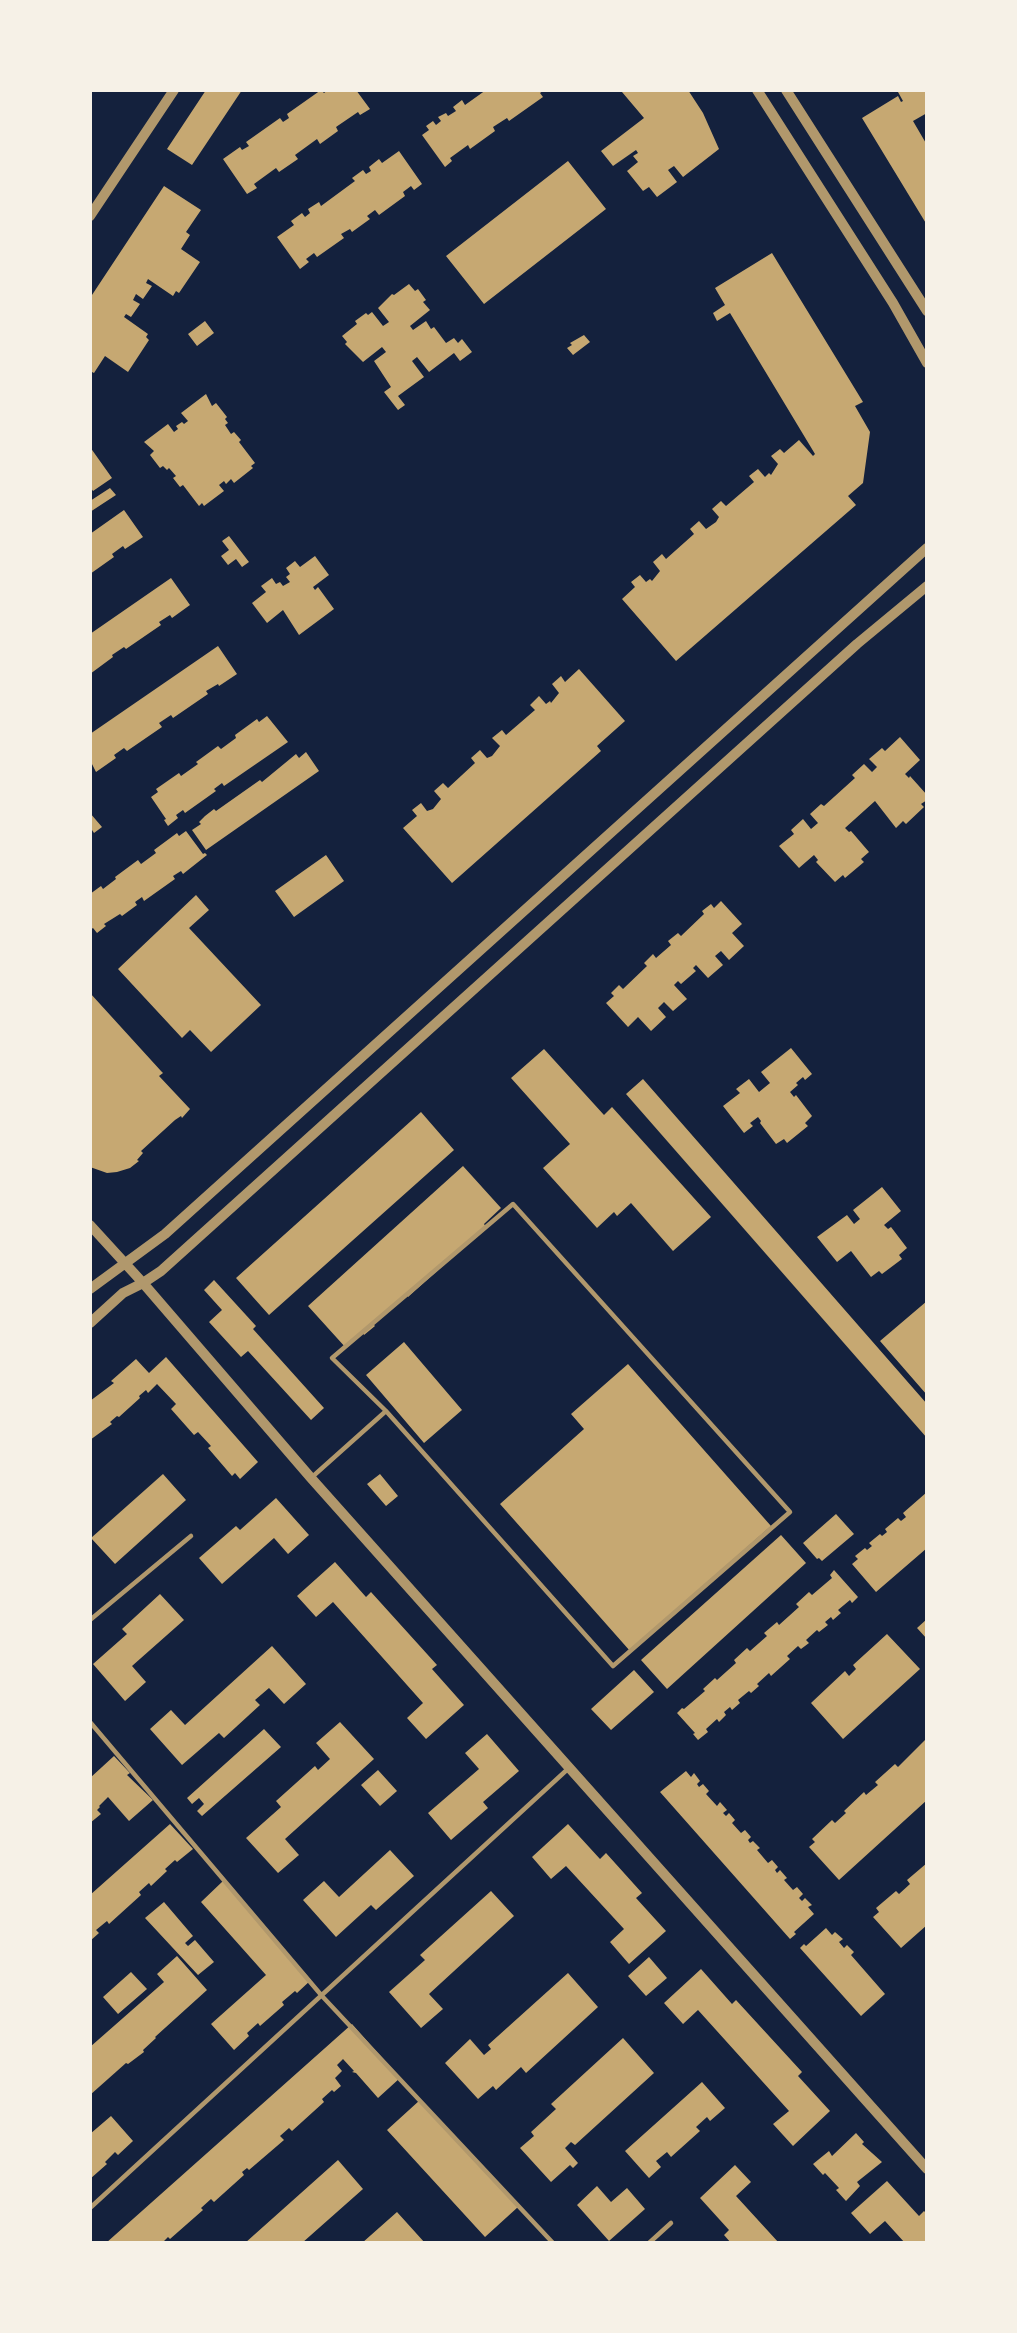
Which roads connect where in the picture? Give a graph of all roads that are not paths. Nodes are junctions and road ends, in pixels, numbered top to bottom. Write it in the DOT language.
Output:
graph roads {
  1 [pos="174,90"];
  2 [pos="758,90"];
  3 [pos="786,90"];
  4 [pos="90,216"];
  5 [pos="927,311"];
  6 [pos="927,363"];
  7 [pos="927,548"];
  8 [pos="927,586"];
  9 [pos="90,1225"];
  10 [pos="125,1263"];
  11 [pos="143,1283"];
  12 [pos="90,1289"];
  13 [pos="90,1323"];
  14 [pos="386,1411"];
  15 [pos="311,1478"];
  16 [pos="191,1536"];
  17 [pos="90,1620"];
  18 [pos="90,1722"];
  19 [pos="570,1767"];
  20 [pos="322,1996"];
  21 [pos="927,2169"];
  22 [pos="90,2208"];
  23 [pos="671,2223"];
  24 [pos="553,2243"];
  25 [pos="649,2243"];
  1 -- 4 [label="street"];
  2 -- 6 [label="street"];
  3 -- 5 [label="street"];
  7 -- 10 [label="street"];
  8 -- 11 [label="street"];
  9 -- 10 [label="street"];
  10 -- 11 [label="street"];
  10 -- 12 [label="street"];
  11 -- 13 [label="street"];
  11 -- 15 [label="street"];
  14 -- 14 [label="lane"];
  14 -- 15 [label="lane"];
  15 -- 19 [label="street"];
  16 -- 17 [label="lane"];
  18 -- 20 [label="lane"];
  19 -- 20 [label="lane"];
  19 -- 21 [label="street"];
  20 -- 22 [label="lane"];
  20 -- 24 [label="lane"];
  23 -- 25 [label="lane"];
}
